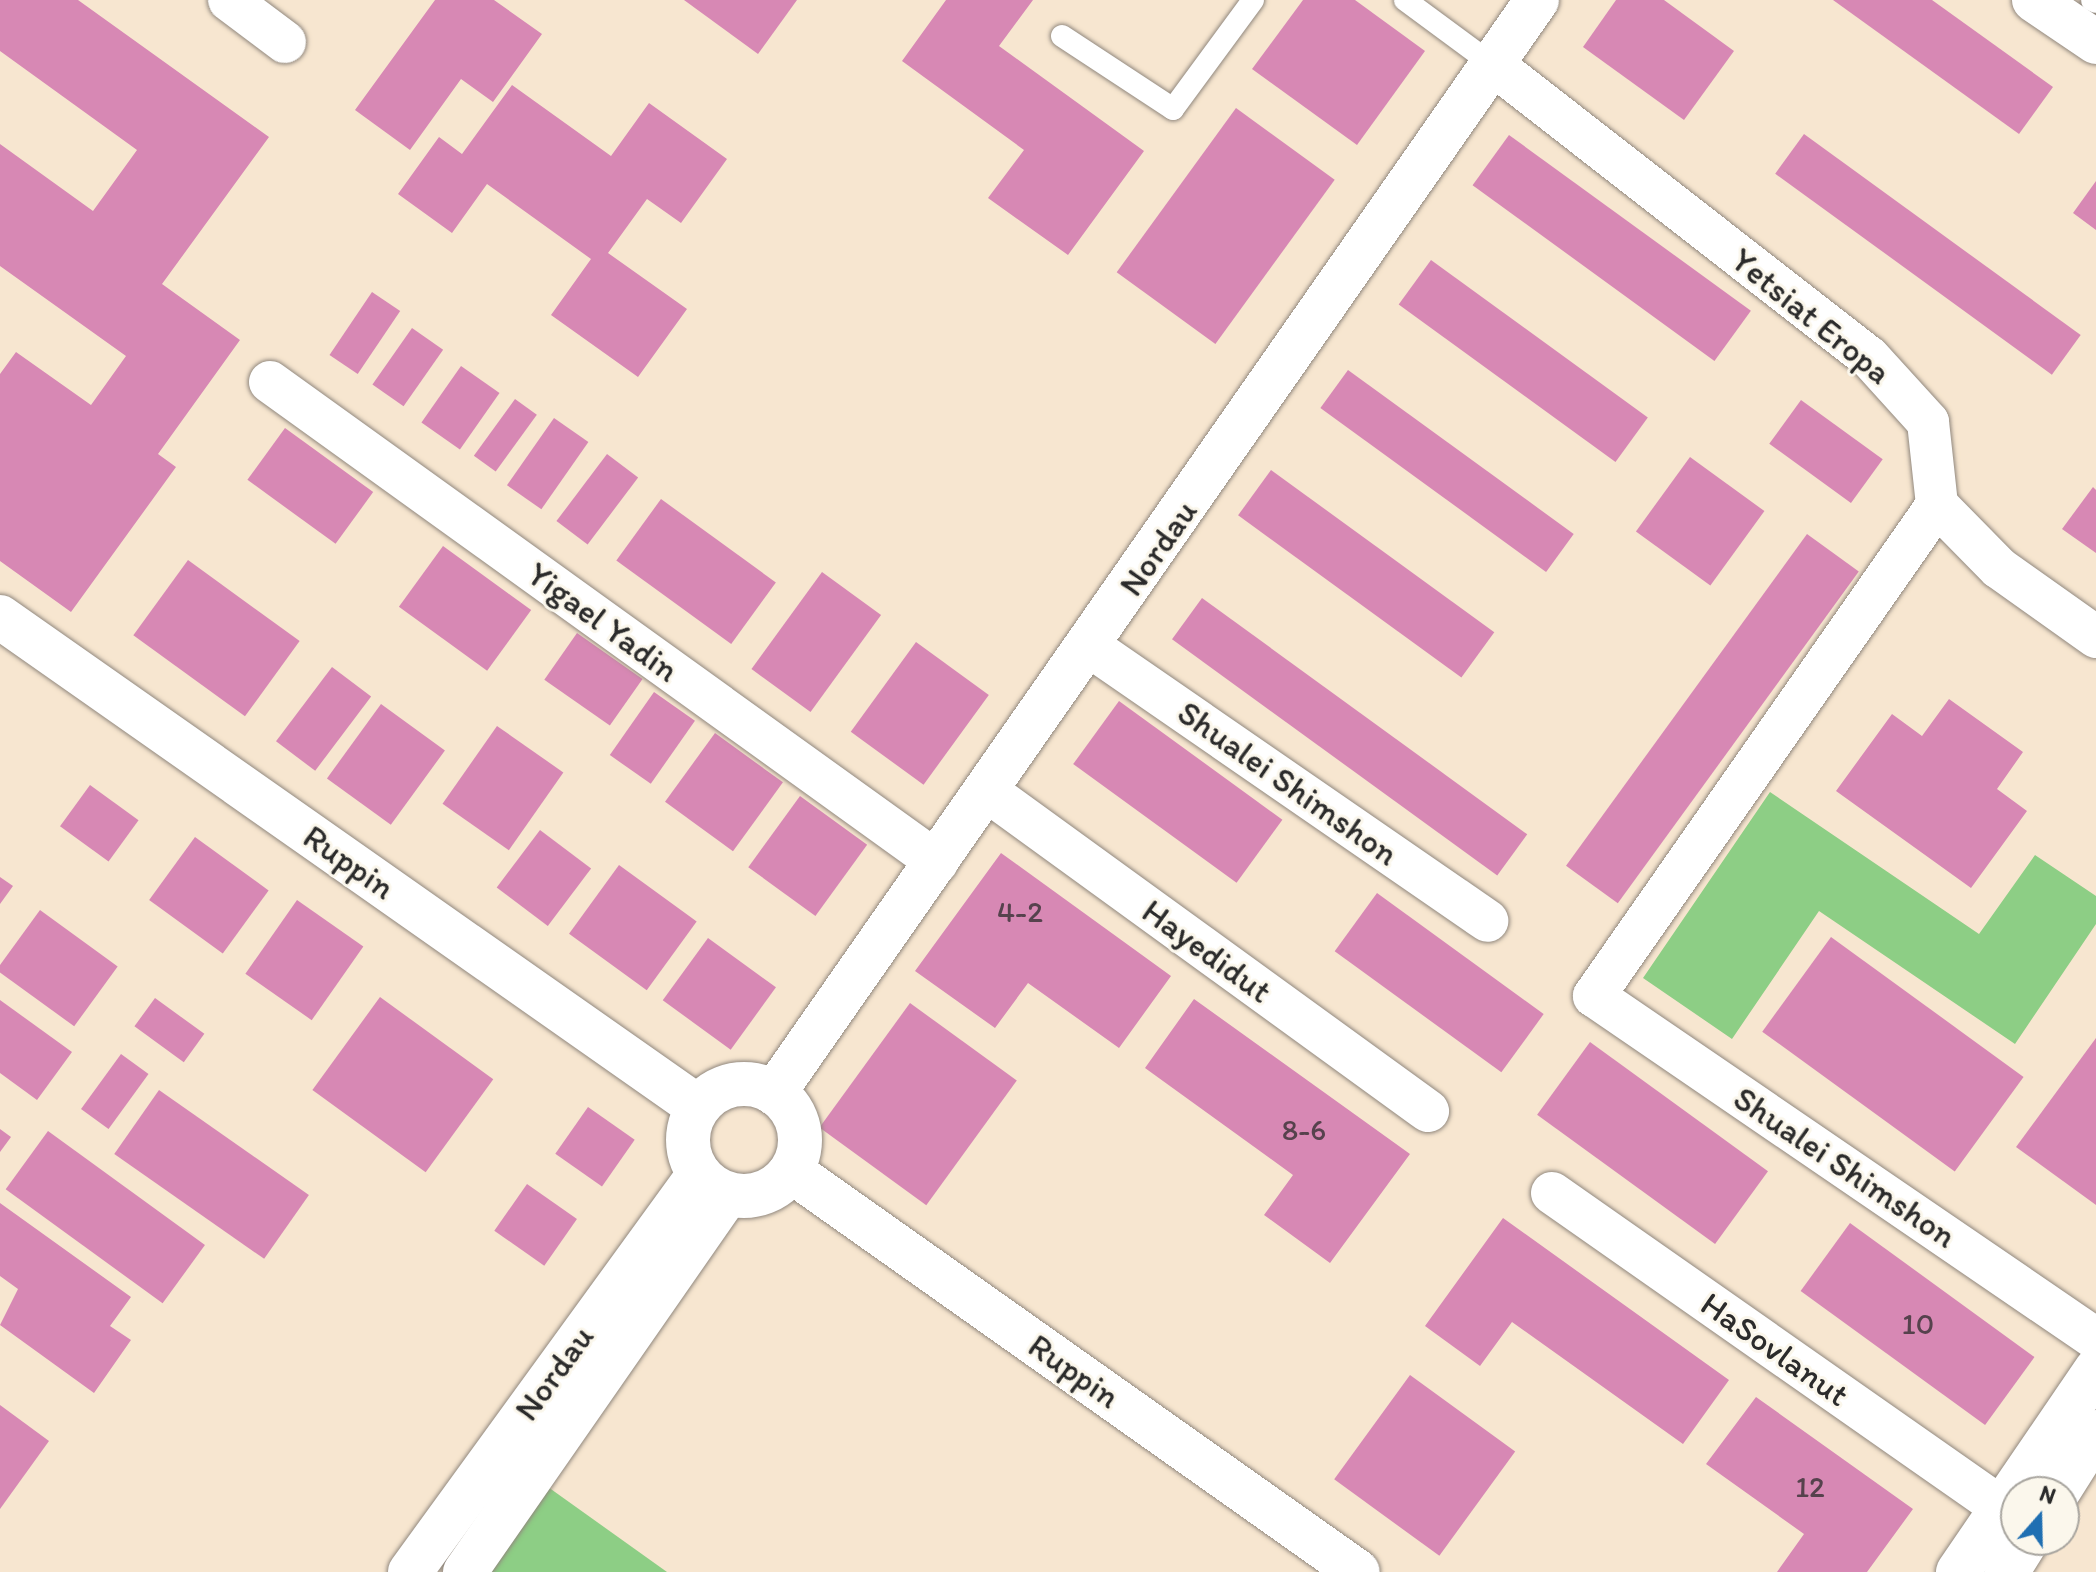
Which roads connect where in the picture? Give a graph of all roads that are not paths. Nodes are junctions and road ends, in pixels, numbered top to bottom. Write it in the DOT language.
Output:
graph roads {
  1 [pos="229,0"];
  2 [pos="1253,0"];
  3 [pos="1405,0"];
  4 [pos="1537,0"];
  5 [pos="2034,0"];
  6 [pos="1062,36"];
  7 [pos="285,42"];
  8 [pos="2096,42"];
  9 [pos="1496,67"];
  10 [pos="270,382"];
  11 [pos="1937,505"];
  12 [pos="0,617"];
  13 [pos="2096,637"];
  14 [pos="1089,646"];
  15 [pos="987,791"];
  16 [pos="937,862"];
  17 [pos="1487,921"];
  18 [pos="774,1093"];
  19 [pos="698,1107"];
  20 [pos="1428,1111"];
  21 [pos="791,1171"];
  22 [pos="713,1184"];
  23 [pos="1552,1193"];
  24 [pos="2096,1339"];
  25 [pos="2096,1370"];
  26 [pos="2096,1432"];
  27 [pos="2068,1476"];
  28 [pos="1999,1506"];
  29 [pos="410,1572"];
  30 [pos="465,1572"];
  31 [pos="1358,1572"];
  32 [pos="1958,1572"];
  1 -- 7 [label="street"];
  2 -- 6 [label="lane"];
  3 -- 9 [label="lane"];
  4 -- 9 [label="street, Nordau"];
  5 -- 8 [label="street"];
  9 -- 11 [label="street, Yetsiat Eropa"];
  9 -- 14 [label="street, Nordau"];
  10 -- 16 [label="street, Yigael Yadin"];
  11 -- 13 [label="street"];
  11 -- 24 [label="street, Shualei Shimshon"];
  12 -- 19 [label="street, Ruppin"];
  14 -- 15 [label="street, Nordau"];
  14 -- 17 [label="street, Shualei Shimshon"];
  15 -- 16 [label="street, Nordau"];
  15 -- 20 [label="street, Hayedidut"];
  16 -- 18 [label="street, Nordau"];
  18 -- 19 [label="street"];
  18 -- 21 [label="street"];
  19 -- 22 [label="street"];
  21 -- 22 [label="street"];
  21 -- 31 [label="street, Ruppin"];
  22 -- 29 [label="street, Nordau"];
  22 -- 30 [label="street, Nordau"];
  23 -- 28 [label="street, HaSovlanut"];
  25 -- 28 [label="street"];
  26 -- 27 [label="street"];
  28 -- 32 [label="street"];
}
